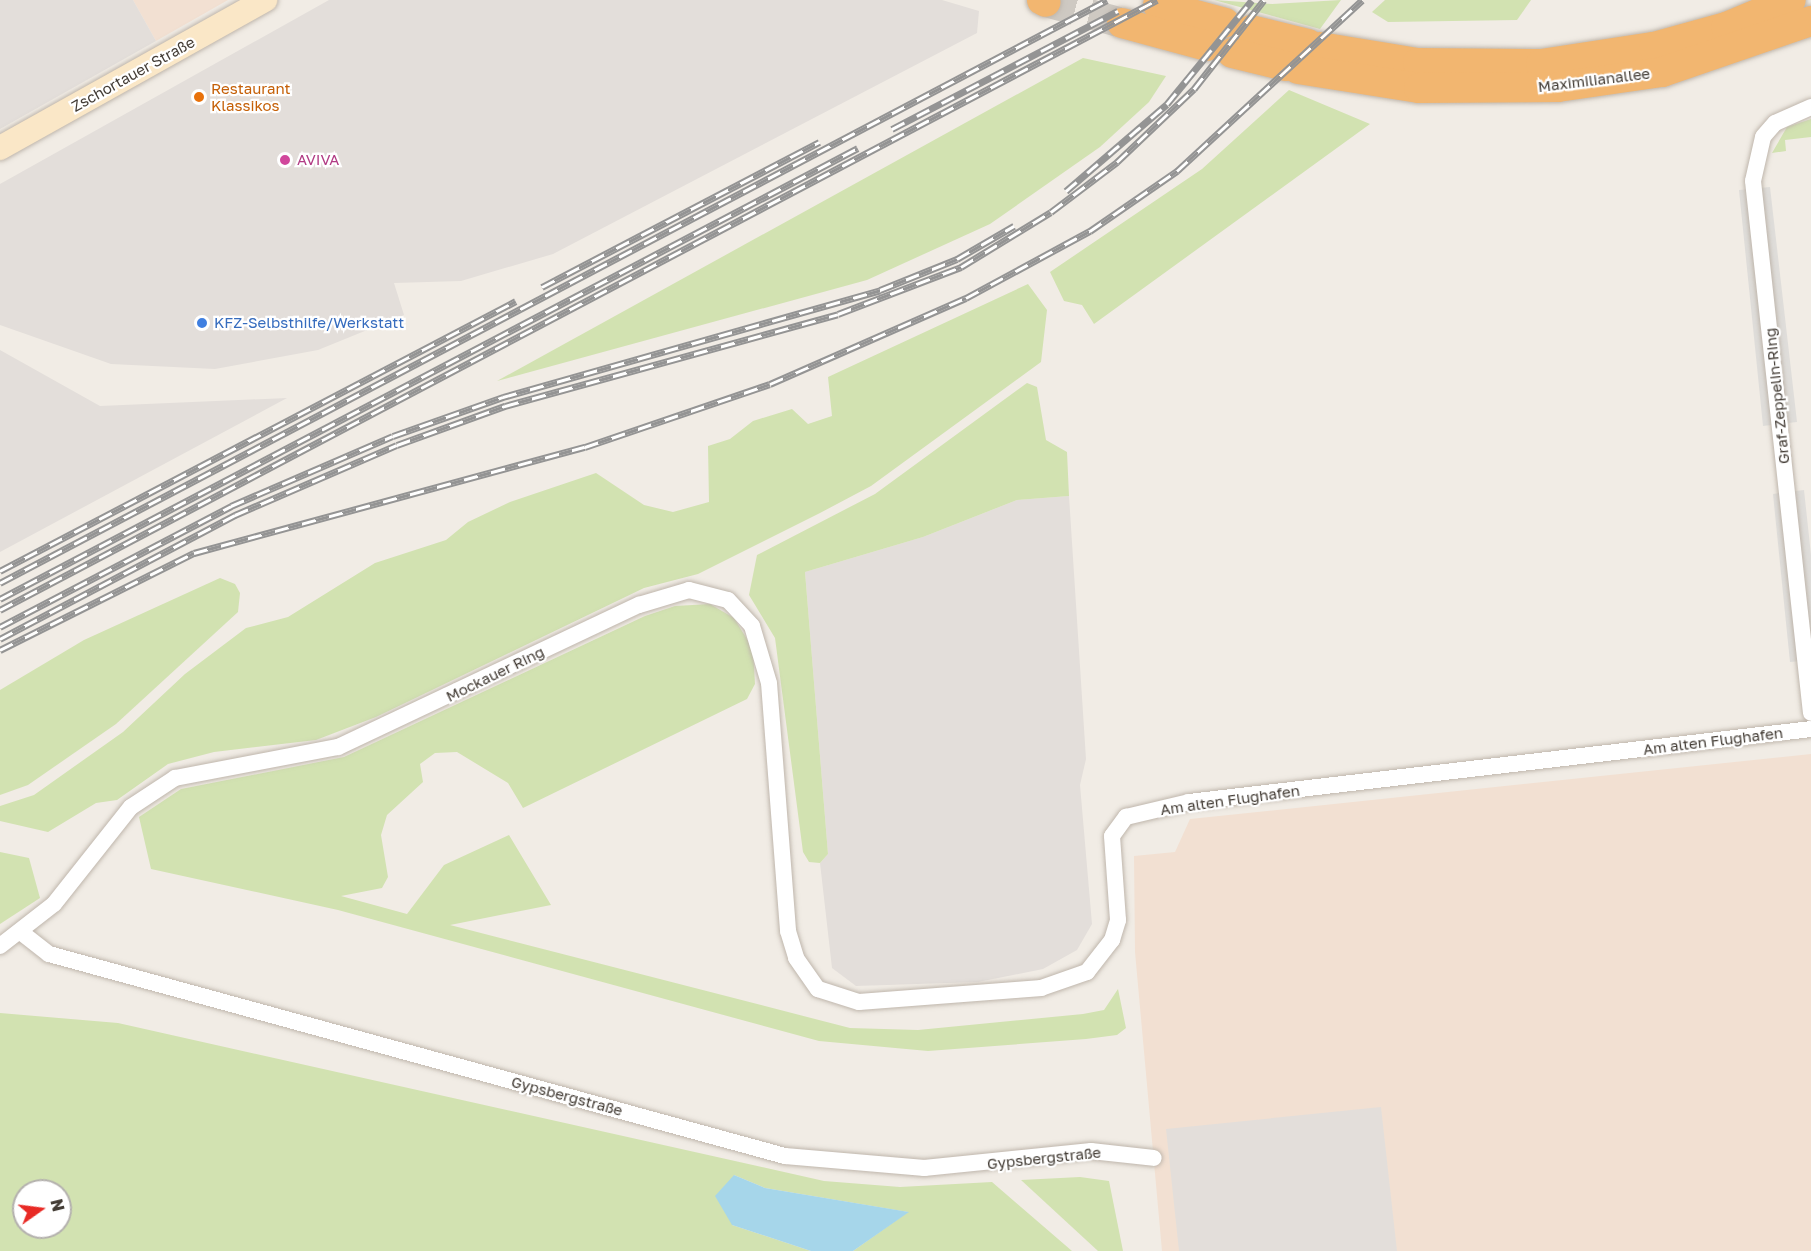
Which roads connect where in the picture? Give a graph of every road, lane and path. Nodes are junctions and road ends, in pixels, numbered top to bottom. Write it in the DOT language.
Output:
graph roads {
  1 [pos="265,0"];
  2 [pos="1791,0"];
  3 [pos="1158,5"];
  4 [pos="1811,21"];
  5 [pos="1122,23"];
  6 [pos="1303,56"];
  7 [pos="1811,107"];
  8 [pos="0,148"];
  9 [pos="1811,713"];
  10 [pos="1811,729"];
  11 [pos="785,893"];
  12 [pos="22,933"];
  13 [pos="0,946"];
  14 [pos="1154,1158"];
  1 -- 8 [label="street, Zschortauer Straße"];
  2 -- 6 [label="highway"];
  3 -- 6 [label="highway"];
  4 -- 6 [label="highway, Maximilianallee"];
  5 -- 6 [label="highway, Maximilianallee"];
  7 -- 9 [label="street, Graf-Zeppelin-Ring"];
  10 -- 11 [label="street, Am alten Flughafen"];
  11 -- 12 [label="street, Mockauer Ring"];
  12 -- 13 [label="street"];
  12 -- 14 [label="street, Gypsbergstraße"];
}
